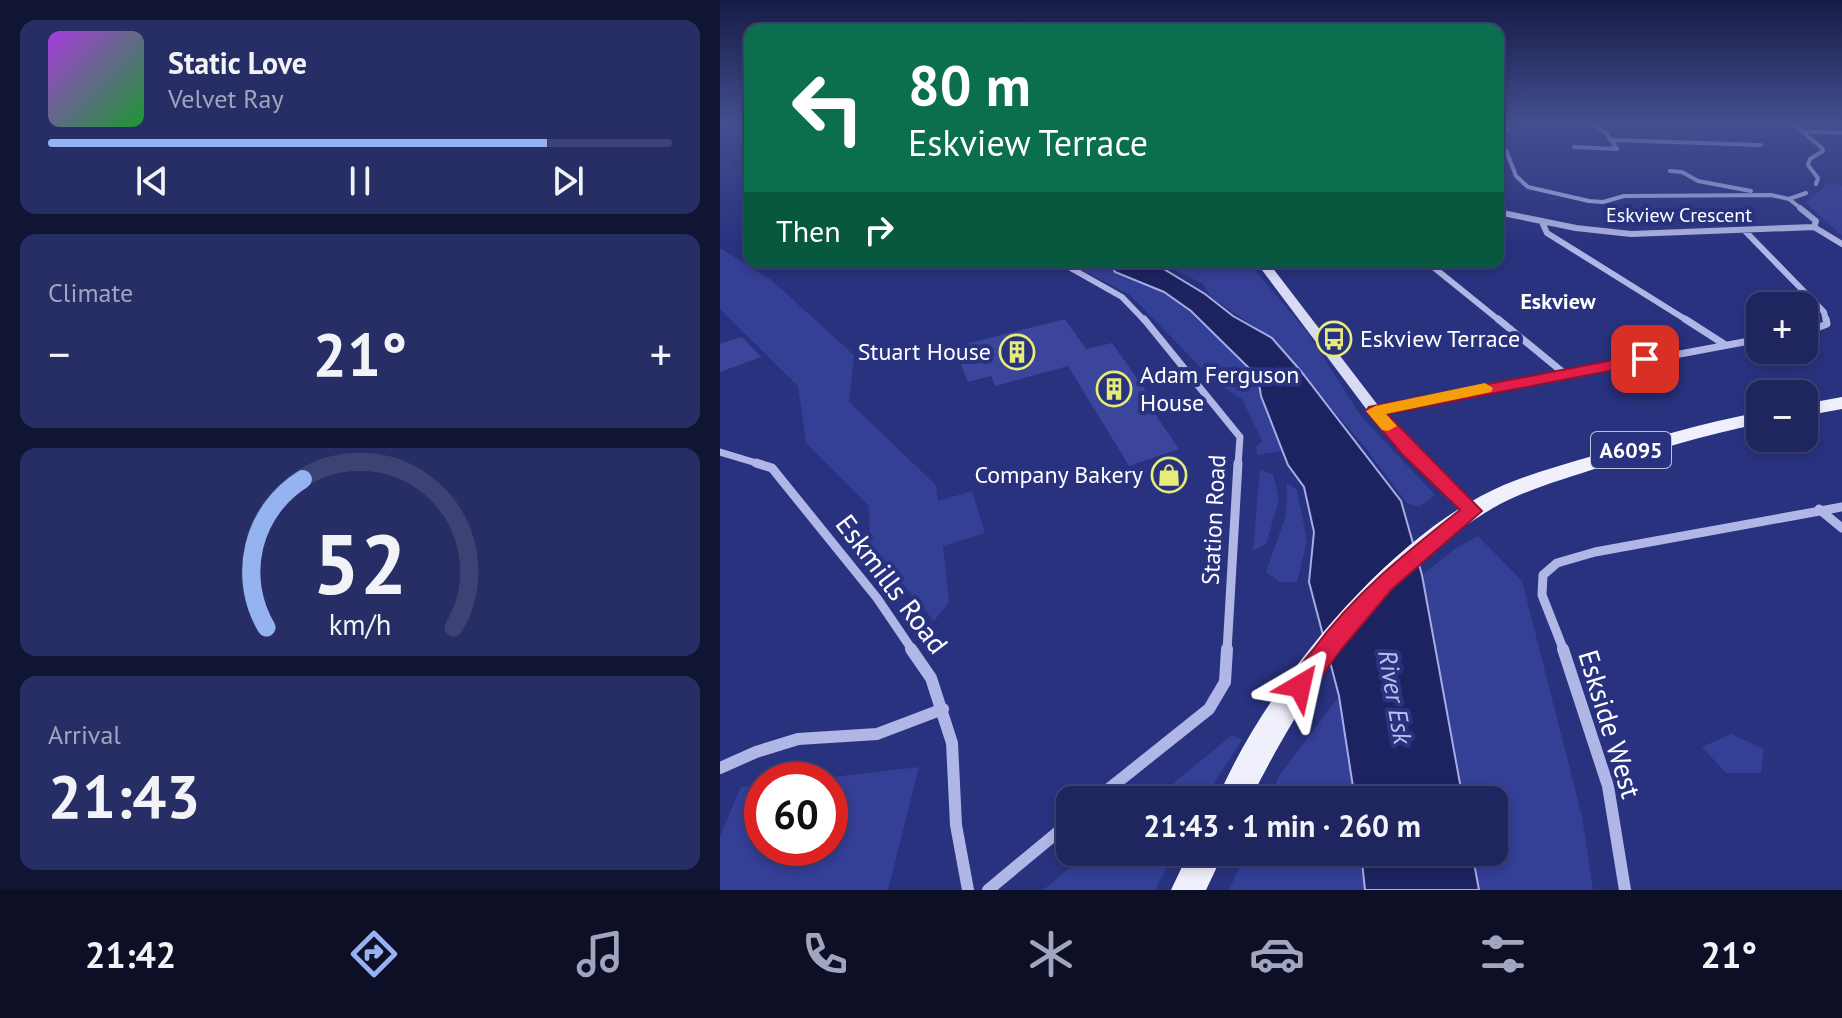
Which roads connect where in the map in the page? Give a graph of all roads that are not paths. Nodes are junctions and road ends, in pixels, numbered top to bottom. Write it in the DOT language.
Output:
graph roads {
  1 [pos="1511,165"];
  2 [pos="1808,165"];
  3 [pos="1670,171"];
  4 [pos="1816,184"];
  5 [pos="1806,193"];
  6 [pos="1771,195"];
  7 [pos="1789,199"];
  8 [pos="1504,213"];
  9 [pos="1542,222"];
  10 [pos="1814,227"];
  11 [pos="1745,231"];
  12 [pos="1842,244"];
  13 [pos="1071,268"];
  14 [pos="1267,268"];
  15 [pos="1434,268"];
  16 [pos="1804,292"];
  17 [pos="1818,306"];
  18 [pos="1818,328"];
  19 [pos="1746,341"];
  20 [pos="1725,345"];
  21 [pos="1565,374"];
  22 [pos="1842,403"];
  23 [pos="1818,407"];
  24 [pos="1375,411"];
  25 [pos="1746,421"];
  26 [pos="720,452"];
  27 [pos="1842,507"];
  28 [pos="1819,509"];
  29 [pos="1472,511"];
  30 [pos="1842,528"];
  31 [pos="943,709"];
  32 [pos="720,768"];
  33 [pos="1113,786"];
  34 [pos="1240,786"];
  35 [pos="1056,834"];
  36 [pos="1200,866"];
  37 [pos="968,890"];
  38 [pos="988,890"];
  39 [pos="1188,890"];
  40 [pos="1625,890"];
  1 -- 6 [label="street"];
  2 -- 4 [label="street"];
  3 -- 6 [label="street"];
  5 -- 7 [label="street"];
  6 -- 7 [label="street"];
  7 -- 10 [label="street"];
  8 -- 9 [label="street, Eskview Crescent"];
  9 -- 11 [label="street, Eskview Crescent"];
  9 -- 20 [label="street"];
  10 -- 11 [label="street, Eskview Crescent"];
  10 -- 12 [label="street"];
  11 -- 16 [label="street"];
  13 -- 33 [label="street, Station Road"];
  14 -- 24 [label="main road"];
  15 -- 21 [label="street"];
  17 -- 18 [label="street"];
  19 -- 20 [label="street"];
  20 -- 21 [label="street"];
  21 -- 24 [label="street"];
  22 -- 23 [label="main road"];
  24 -- 29 [label="main road"];
  25 -- 29 [label="main road, A6095"];
  26 -- 31 [label="street, Eskmills Road"];
  27 -- 28 [label="street"];
  28 -- 30 [label="street"];
  28 -- 40 [label="street, Eskside West"];
  29 -- 34 [label="main road, A6095"];
  31 -- 32 [label="street"];
  31 -- 37 [label="street, Eskmills Road"];
  35 -- 38 [label="street"];
  36 -- 39 [label="main road"];
}
